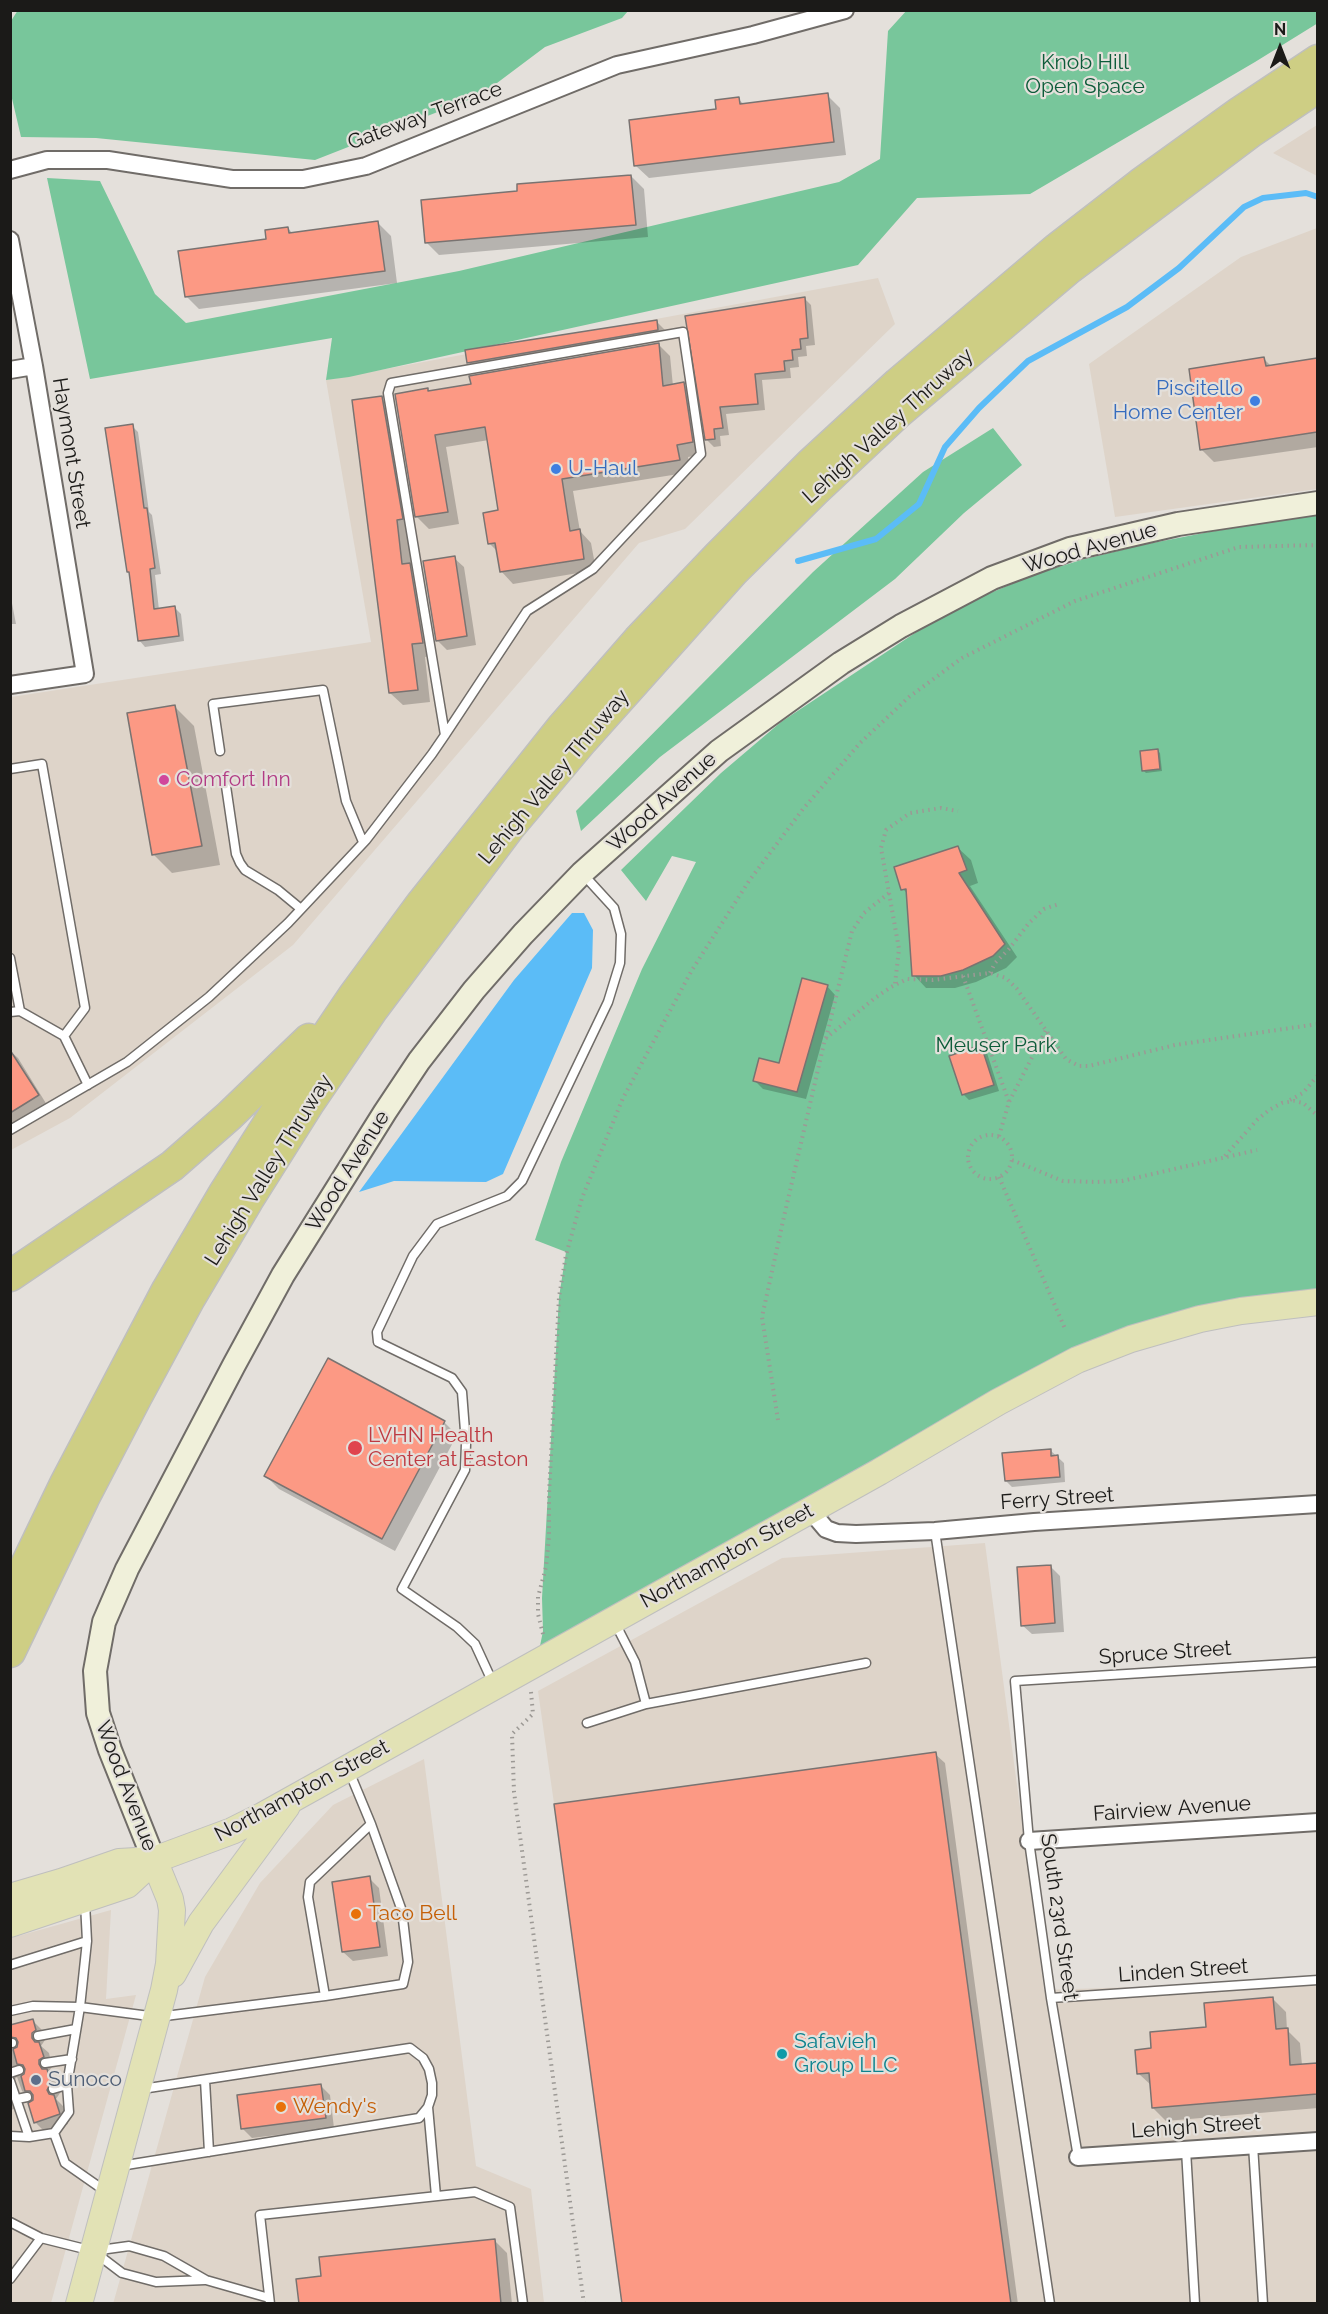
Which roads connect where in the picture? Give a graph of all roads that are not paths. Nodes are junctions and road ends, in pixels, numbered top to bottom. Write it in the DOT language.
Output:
graph roads {
  1 [pos="845,10"];
  2 [pos="1317,60"];
  3 [pos="1317,87"];
  4 [pos="10,170"];
  5 [pos="10,240"];
  6 [pos="34,366"];
  7 [pos="10,370"];
  8 [pos="1317,503"];
  9 [pos="10,685"];
  10 [pos="445,735"];
  11 [pos="220,751"];
  12 [pos="10,769"];
  13 [pos="226,786"];
  14 [pos="363,842"];
  15 [pos="582,873"];
  16 [pos="301,909"];
  17 [pos="10,958"];
  18 [pos="354,995"];
  19 [pos="15,1012"];
  20 [pos="64,1036"];
  21 [pos="88,1085"];
  22 [pos="10,1130"];
  23 [pos="10,1276"];
  24 [pos="1317,1302"];
  25 [pos="1317,1504"];
  26 [pos="810,1510"];
  27 [pos="935,1531"];
  28 [pos="10,1598"];
  29 [pos="613,1620"];
  30 [pos="10,1652"];
  31 [pos="1317,1662"];
  32 [pos="866,1664"];
  33 [pos="1015,1681"];
  34 [pos="495,1686"];
  35 [pos="646,1704"];
  36 [pos="587,1723"];
  37 [pos="348,1768"];
  38 [pos="292,1800"];
  39 [pos="1317,1822"];
  40 [pos="371,1824"];
  41 [pos="1029,1840"];
  42 [pos="154,1860"];
  43 [pos="10,1897"];
  44 [pos="85,1900"];
  45 [pos="10,1924"];
  46 [pos="87,1941"];
  47 [pos="10,1965"];
  48 [pos="1317,1980"];
  49 [pos="164,1990"];
  50 [pos="325,1995"];
  51 [pos="1051,1998"];
  52 [pos="80,2007"];
  53 [pos="10,2011"];
  54 [pos="157,2017"];
  55 [pos="76,2029"];
  56 [pos="38,2036"];
  57 [pos="72,2059"];
  58 [pos="45,2063"];
  59 [pos="205,2080"];
  60 [pos="10,2081"];
  61 [pos="67,2085"];
  62 [pos="53,2089"];
  63 [pos="137,2090"];
  64 [pos="27,2097"];
  65 [pos="17,2099"];
  66 [pos="428,2107"];
  67 [pos="54,2133"];
  68 [pos="10,2136"];
  69 [pos="29,2137"];
  70 [pos="1317,2141"];
  71 [pos="1253,2145"];
  72 [pos="1186,2150"];
  73 [pos="209,2152"];
  74 [pos="1078,2157"];
  75 [pos="117,2166"];
  76 [pos="109,2194"];
  77 [pos="436,2196"];
  78 [pos="10,2222"];
  79 [pos="41,2238"];
  80 [pos="93,2251"];
  81 [pos="10,2279"];
  82 [pos="206,2280"];
  83 [pos="270,2301"];
  84 [pos="79,2304"];
  85 [pos="522,2304"];
  86 [pos="1050,2304"];
  87 [pos="1195,2304"];
  88 [pos="1263,2304"];
  1 -- 4 [label="street, Gateway Terrace"];
  2 -- 18 [label="highway, Lehigh Valley Thruway"];
  3 -- 30 [label="highway, Lehigh Valley Thruway"];
  5 -- 6 [label="street, Haymont Street"];
  6 -- 7 [label="street"];
  6 -- 9 [label="street, Haymont Street"];
  8 -- 15 [label="main road, Wood Avenue"];
  10 -- 10 [label="lane"];
  10 -- 14 [label="lane"];
  11 -- 14 [label="lane"];
  12 -- 20 [label="lane"];
  13 -- 16 [label="lane"];
  14 -- 16 [label="lane"];
  15 -- 34 [label="lane"];
  15 -- 42 [label="main road, Wood Avenue"];
  16 -- 21 [label="lane"];
  17 -- 19 [label="lane"];
  18 -- 23 [label="highway"];
  18 -- 28 [label="highway, Lehigh Valley Thruway"];
  19 -- 20 [label="lane"];
  20 -- 21 [label="lane"];
  21 -- 22 [label="lane"];
  24 -- 26 [label="main road, Northampton Street"];
  25 -- 27 [label="street, Ferry Street"];
  26 -- 27 [label="street, Ferry Street"];
  26 -- 29 [label="main road, Northampton Street"];
  27 -- 86 [label="lane"];
  29 -- 34 [label="main road, Northampton Street"];
  29 -- 35 [label="lane"];
  31 -- 33 [label="lane, Spruce Street"];
  32 -- 35 [label="lane"];
  33 -- 41 [label="lane, South 23rd Street"];
  34 -- 37 [label="main road, Northampton Street"];
  35 -- 36 [label="lane"];
  37 -- 38 [label="main road, Northampton Street"];
  37 -- 40 [label="lane"];
  38 -- 42 [label="main road, Northampton Street"];
  38 -- 49 [label="main road"];
  39 -- 41 [label="street, Fairview Avenue"];
  40 -- 50 [label="lane"];
  40 -- 50 [label="lane"];
  41 -- 51 [label="lane, South 23rd Street"];
  42 -- 43 [label="main road, Northampton Street"];
  42 -- 44 [label="main road, Northampton Street"];
  42 -- 49 [label="main road, Wood Avenue"];
  44 -- 45 [label="main road, Northampton Street"];
  44 -- 46 [label="lane"];
  46 -- 47 [label="lane"];
  46 -- 52 [label="lane"];
  48 -- 51 [label="lane, Linden Street"];
  49 -- 54 [label="main road, Wood Avenue"];
  50 -- 54 [label="lane"];
  51 -- 74 [label="lane, South 23rd Street"];
  52 -- 53 [label="lane"];
  52 -- 54 [label="lane"];
  52 -- 55 [label="lane"];
  54 -- 63 [label="main road, Wood Avenue"];
  55 -- 56 [label="lane"];
  55 -- 57 [label="lane"];
  57 -- 58 [label="lane"];
  57 -- 61 [label="lane"];
  59 -- 63 [label="lane"];
  59 -- 66 [label="lane"];
  59 -- 73 [label="lane"];
  60 -- 65 [label="lane"];
  61 -- 62 [label="lane"];
  61 -- 67 [label="lane"];
  63 -- 75 [label="main road, Wood Avenue"];
  64 -- 65 [label="lane"];
  65 -- 69 [label="lane"];
  66 -- 73 [label="lane"];
  66 -- 77 [label="lane"];
  67 -- 69 [label="lane"];
  67 -- 76 [label="lane"];
  68 -- 69 [label="lane"];
  70 -- 71 [label="street, Lehigh Street"];
  71 -- 72 [label="street, Lehigh Street"];
  71 -- 88 [label="lane"];
  72 -- 74 [label="street, Lehigh Street"];
  72 -- 87 [label="lane"];
  73 -- 75 [label="lane"];
  75 -- 76 [label="main road, Wood Avenue"];
  76 -- 80 [label="main road, Wood Avenue"];
  77 -- 83 [label="lane"];
  77 -- 85 [label="lane"];
  78 -- 79 [label="lane"];
  79 -- 80 [label="lane"];
  79 -- 81 [label="lane"];
  80 -- 82 [label="lane"];
  80 -- 82 [label="lane"];
  80 -- 84 [label="main road, Wood Avenue"];
  82 -- 83 [label="lane"];
}
